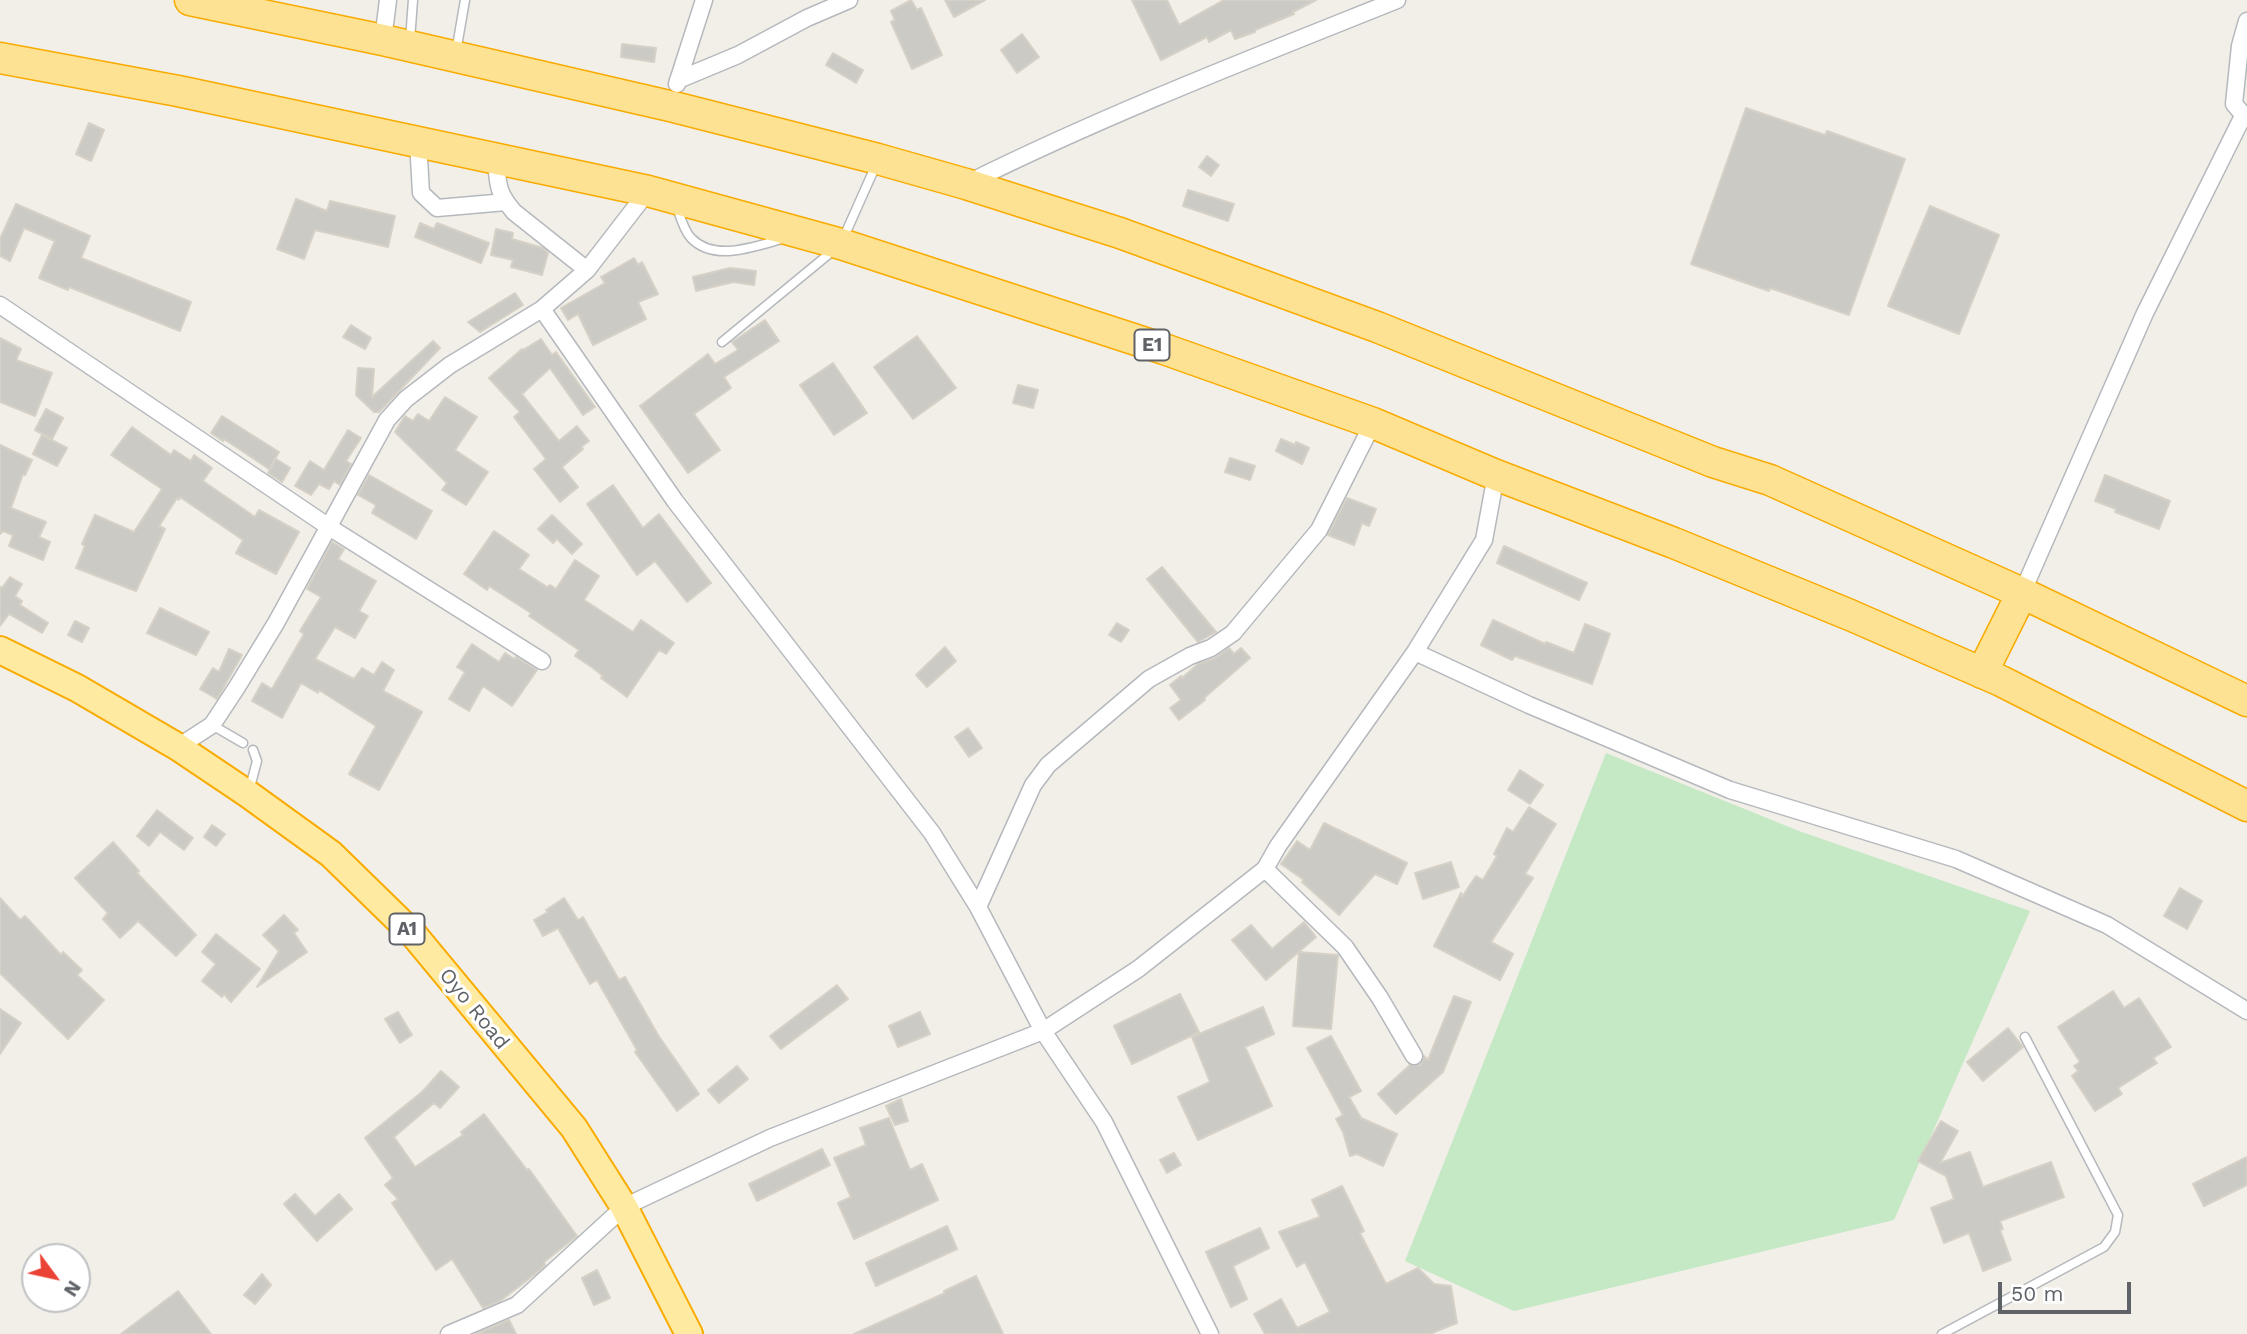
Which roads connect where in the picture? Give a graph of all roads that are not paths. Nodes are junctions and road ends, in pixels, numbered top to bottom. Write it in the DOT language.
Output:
graph roads {
  1 [pos="190,0"];
  2 [pos="388,0"];
  3 [pos="413,0"];
  4 [pos="465,0"];
  5 [pos="704,0"];
  6 [pos="849,0"];
  7 [pos="1397,0"];
  8 [pos="2247,21"];
  9 [pos="396,43"];
  10 [pos="455,57"];
  11 [pos="0,58"];
  12 [pos="676,94"];
  13 [pos="2245,118"];
  14 [pos="418,141"];
  15 [pos="496,159"];
  16 [pos="878,159"];
  17 [pos="966,184"];
  18 [pos="661,195"];
  19 [pos="506,202"];
  20 [pos="801,233"];
  21 [pos="841,244"];
  22 [pos="587,270"];
  23 [pos="0,305"];
  24 [pos="542,309"];
  25 [pos="722,342"];
  26 [pos="1373,422"];
  27 [pos="1496,475"];
  28 [pos="329,527"];
  29 [pos="2022,593"];
  30 [pos="0,650"];
  31 [pos="1415,652"];
  32 [pos="542,661"];
  33 [pos="1982,673"];
  34 [pos="2247,701"];
  35 [pos="212,725"];
  36 [pos="243,743"];
  37 [pos="178,747"];
  38 [pos="253,750"];
  39 [pos="248,794"];
  40 [pos="2247,806"];
  41 [pos="1265,869"];
  42 [pos="978,907"];
  43 [pos="2247,1011"];
  44 [pos="1043,1031"];
  45 [pos="2025,1037"];
  46 [pos="1414,1056"];
  47 [pos="624,1207"];
  48 [pos="449,1334"];
  49 [pos="690,1334"];
  50 [pos="1210,1334"];
  51 [pos="1942,1334"];
  1 -- 9 [label="highway"];
  2 -- 9 [label="street"];
  3 -- 9 [label="lane"];
  4 -- 10 [label="lane"];
  5 -- 12 [label="street"];
  6 -- 12 [label="street"];
  7 -- 17 [label="street"];
  8 -- 13 [label="street"];
  9 -- 10 [label="highway"];
  10 -- 12 [label="highway"];
  11 -- 14 [label="highway, E1"];
  12 -- 16 [label="highway"];
  13 -- 29 [label="street"];
  14 -- 15 [label="highway, E1"];
  14 -- 19 [label="street"];
  15 -- 18 [label="highway, E1"];
  15 -- 19 [label="street"];
  16 -- 17 [label="highway"];
  16 -- 21 [label="lane"];
  17 -- 29 [label="highway"];
  18 -- 20 [label="highway, E1"];
  18 -- 20 [label="lane"];
  18 -- 22 [label="street"];
  19 -- 22 [label="street"];
  20 -- 21 [label="highway, E1"];
  21 -- 25 [label="lane"];
  21 -- 26 [label="highway, E1"];
  22 -- 24 [label="street"];
  23 -- 28 [label="street"];
  24 -- 28 [label="street"];
  24 -- 42 [label="street"];
  26 -- 27 [label="highway, E1"];
  26 -- 42 [label="street"];
  27 -- 31 [label="street"];
  27 -- 33 [label="highway, E1"];
  28 -- 32 [label="street"];
  28 -- 35 [label="street"];
  29 -- 33 [label="highway"];
  29 -- 34 [label="highway"];
  30 -- 37 [label="highway, Oyo Road / A1"];
  31 -- 41 [label="street"];
  31 -- 43 [label="street"];
  33 -- 40 [label="highway, E1"];
  35 -- 36 [label="lane"];
  35 -- 37 [label="street"];
  37 -- 39 [label="highway, Oyo Road / A1"];
  38 -- 39 [label="lane"];
  39 -- 47 [label="highway, Oyo Road / A1"];
  41 -- 44 [label="street"];
  41 -- 46 [label="street"];
  42 -- 44 [label="street"];
  44 -- 47 [label="street"];
  44 -- 50 [label="street"];
  45 -- 51 [label="lane"];
  47 -- 48 [label="street"];
  47 -- 49 [label="highway, Oyo Road / A1"];
}
